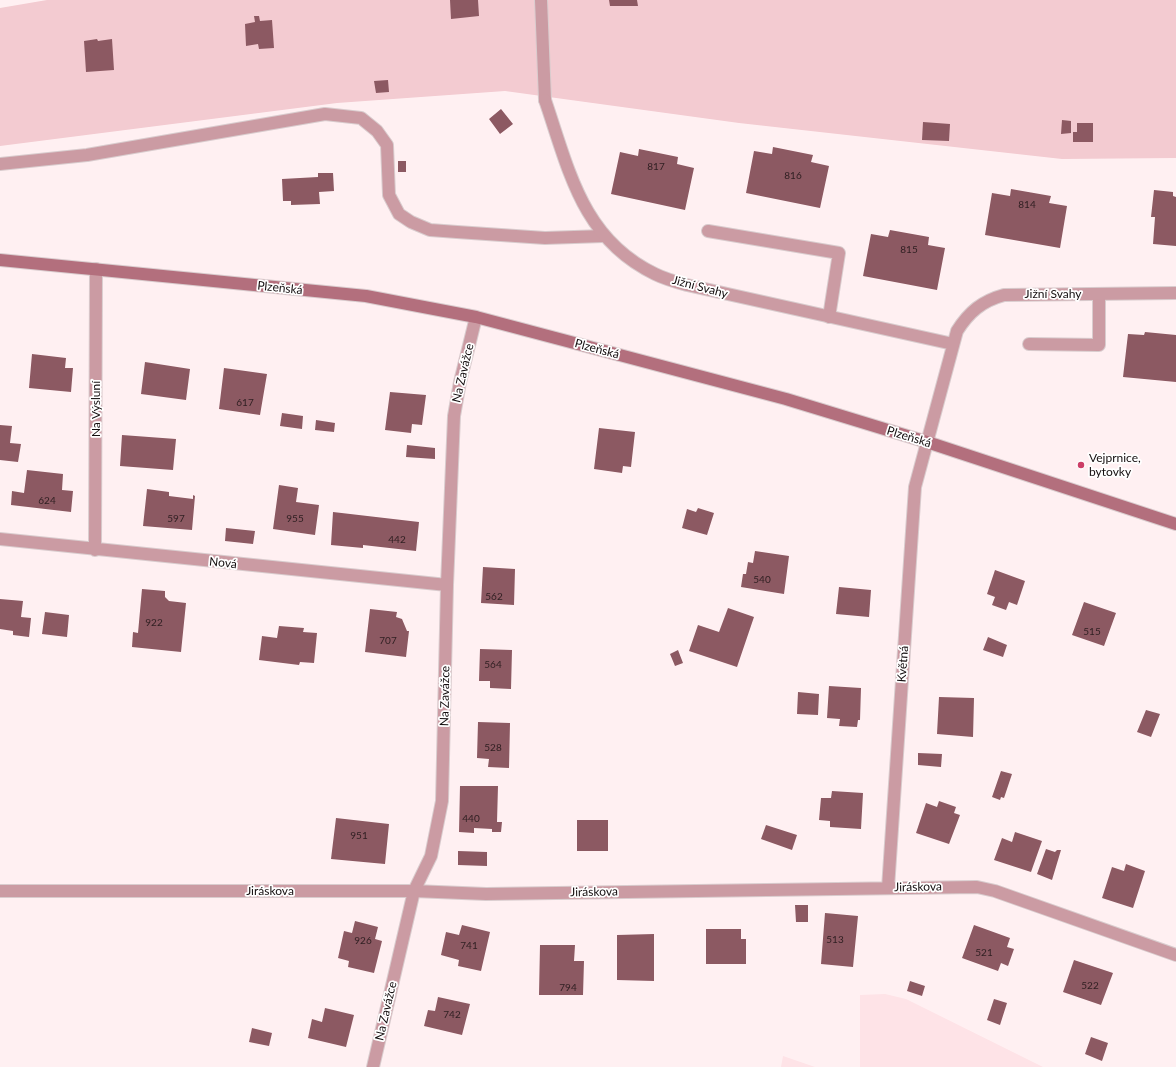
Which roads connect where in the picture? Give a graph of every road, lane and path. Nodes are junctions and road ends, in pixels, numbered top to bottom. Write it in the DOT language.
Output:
graph roads {
  1 [pos="541,0"];
  2 [pos="0,164"];
  3 [pos="708,231"];
  4 [pos="604,236"];
  5 [pos="0,260"];
  6 [pos="96,269"];
  7 [pos="1176,293"];
  8 [pos="1100,294"];
  9 [pos="476,317"];
  10 [pos="829,317"];
  11 [pos="953,344"];
  12 [pos="1029,344"];
  13 [pos="927,442"];
  14 [pos="1176,524"];
  15 [pos="0,539"];
  16 [pos="95,550"];
  17 [pos="447,586"];
  18 [pos="888,888"];
  19 [pos="414,891"];
  20 [pos="0,892"];
  21 [pos="1176,955"];
  22 [pos="373,1067"];
  1 -- 4 [label="street, Jižní Svahy"];
  2 -- 4 [label="street"];
  3 -- 10 [label="street"];
  4 -- 10 [label="street, Jižní Svahy"];
  5 -- 6 [label="main road, Plzeňská"];
  6 -- 9 [label="main road, Plzeňská"];
  6 -- 16 [label="street, Na Výsluní"];
  7 -- 8 [label="street, Jižní Svahy"];
  8 -- 11 [label="street, Jižní Svahy"];
  8 -- 12 [label="street"];
  9 -- 13 [label="main road, Plzeňská"];
  9 -- 17 [label="street, Na Zavážce"];
  10 -- 11 [label="street, Jižní Svahy"];
  11 -- 13 [label="street, Jižní Svahy"];
  13 -- 14 [label="main road, Plzeňská"];
  13 -- 18 [label="street, Květná"];
  15 -- 16 [label="street, Nová"];
  16 -- 17 [label="street, Nová"];
  17 -- 19 [label="street, Na Zavážce"];
  18 -- 19 [label="street, Jiráskova"];
  18 -- 21 [label="street, Jiráskova"];
  19 -- 20 [label="street, Jiráskova"];
  19 -- 22 [label="street, Na Zavážce"];
}
